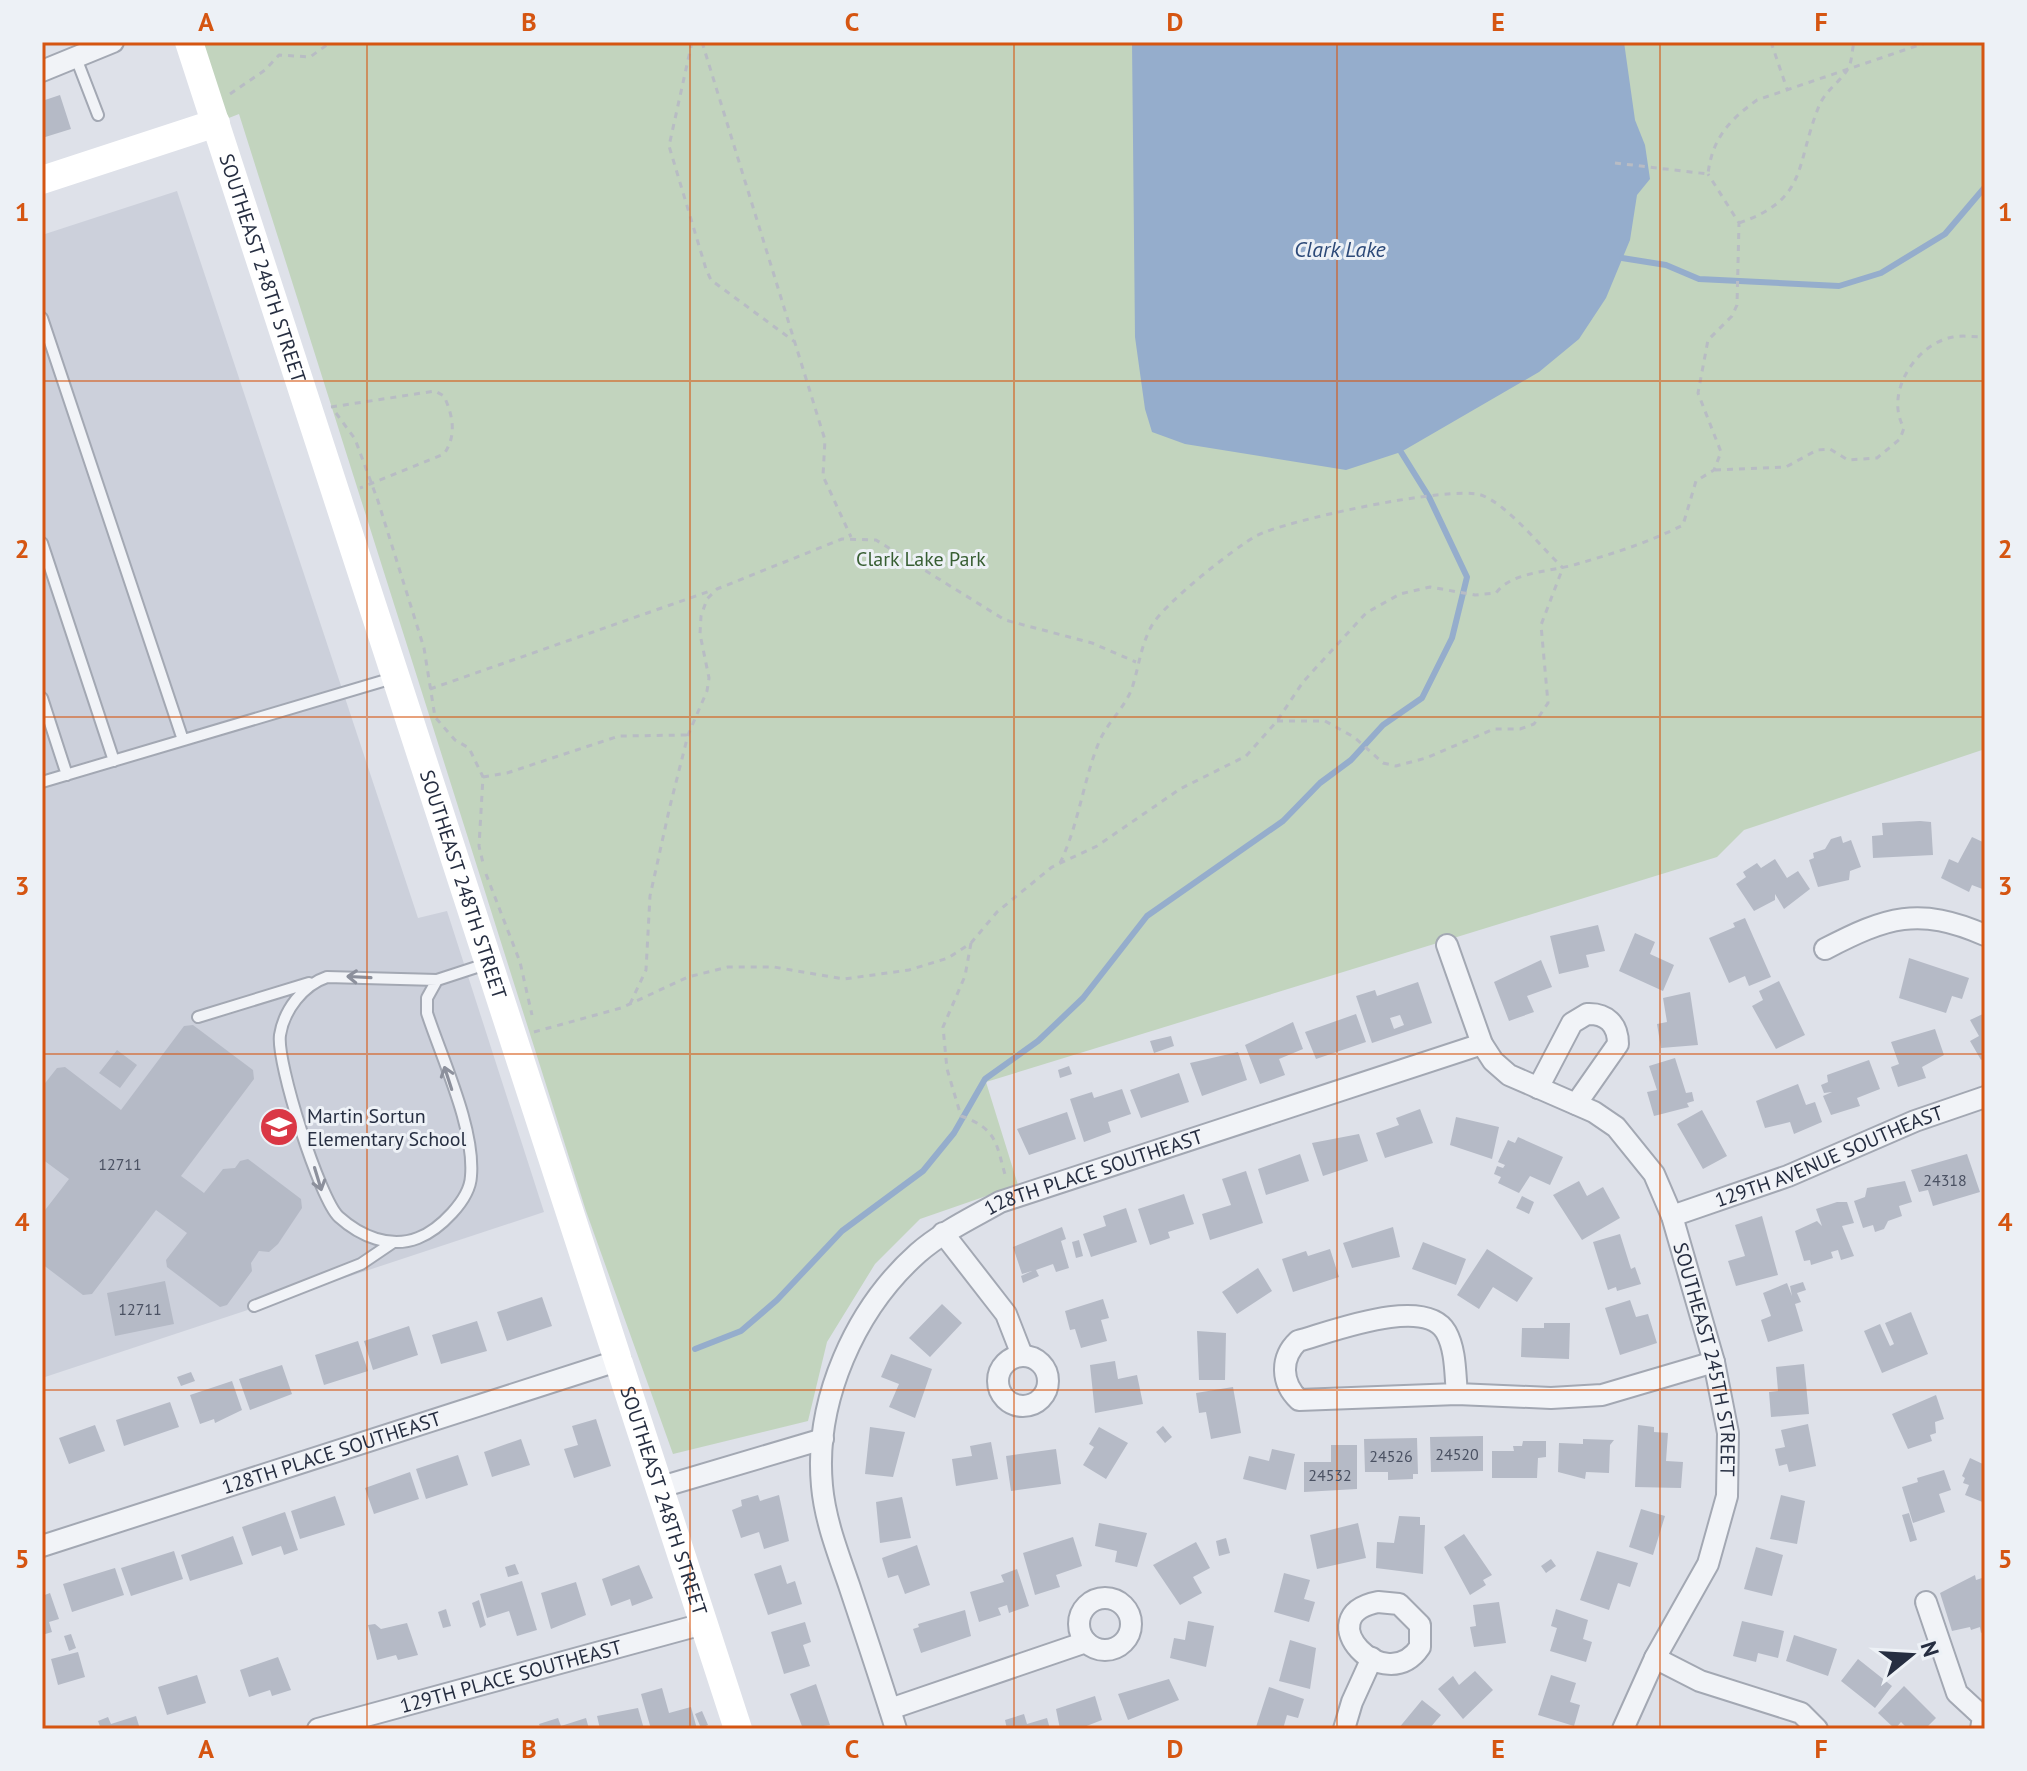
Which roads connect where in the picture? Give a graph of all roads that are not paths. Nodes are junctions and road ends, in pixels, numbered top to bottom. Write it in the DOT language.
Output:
graph roads {
  1 [pos="113,42"];
  2 [pos="189,42"];
  3 [pos="76,58"];
  4 [pos="42,71"];
  5 [pos="212,113"];
  6 [pos="98,115"];
  7 [pos="42,180"];
  8 [pos="42,318"];
  9 [pos="44,334"];
  10 [pos="42,543"];
  11 [pos="396,689"];
  12 [pos="42,698"];
  13 [pos="183,740"];
  14 [pos="114,761"];
  15 [pos="67,775"];
  16 [pos="42,782"];
  17 [pos="1985,935"];
  18 [pos="1447,945"];
  19 [pos="1825,949"];
  20 [pos="486,964"];
  21 [pos="437,980"];
  22 [pos="311,982"];
  23 [pos="198,1017"];
  24 [pos="1482,1044"];
  25 [pos="1538,1088"];
  26 [pos="1985,1097"];
  27 [pos="1576,1104"];
  28 [pos="1672,1216"];
  29 [pos="943,1233"];
  30 [pos="394,1241"];
  31 [pos="254,1306"];
  32 [pos="1022,1355"];
  33 [pos="620,1360"];
  34 [pos="1714,1362"];
  35 [pos="1457,1394"];
  36 [pos="823,1439"];
  37 [pos="661,1487"];
  38 [pos="42,1546"];
  39 [pos="1926,1602"];
  40 [pos="703,1624"];
  41 [pos="1086,1642"];
  42 [pos="1372,1658"];
  43 [pos="1655,1658"];
  44 [pos="893,1719"];
  45 [pos="1983,1720"];
  46 [pos="318,1729"];
  47 [pos="738,1729"];
  48 [pos="1344,1729"];
  49 [pos="1623,1729"];
  50 [pos="1817,1729"];
  1 -- 3 [label="street"];
  2 -- 5 [label="street, SOUTHEAST 248TH STREET"];
  3 -- 4 [label="street"];
  3 -- 6 [label="lane"];
  5 -- 7 [label="street"];
  5 -- 11 [label="street, SOUTHEAST 248TH STREET"];
  8 -- 9 [label="lane"];
  9 -- 13 [label="lane"];
  10 -- 14 [label="lane"];
  11 -- 13 [label="lane"];
  11 -- 20 [label="street, SOUTHEAST 248TH STREET"];
  12 -- 15 [label="lane"];
  13 -- 14 [label="lane"];
  14 -- 15 [label="lane"];
  15 -- 16 [label="lane"];
  17 -- 19 [label="street"];
  18 -- 24 [label="street, SOUTHEAST 245TH STREET"];
  20 -- 21 [label="lane"];
  20 -- 33 [label="street, SOUTHEAST 248TH STREET"];
  21 -- 22 [label="lane, one-way"];
  30 -- 21 [label="lane, one-way"];
  22 -- 23 [label="lane"];
  22 -- 30 [label="lane, one-way"];
  24 -- 25 [label="street, SOUTHEAST 245TH STREET"];
  24 -- 29 [label="street, 128TH PLACE SOUTHEAST"];
  25 -- 27 [label="street, SOUTHEAST 245TH STREET"];
  25 -- 27 [label="street"];
  26 -- 28 [label="street, 129TH AVENUE SOUTHEAST"];
  27 -- 28 [label="street, SOUTHEAST 245TH STREET"];
  28 -- 34 [label="street, SOUTHEAST 245TH STREET"];
  29 -- 32 [label="street"];
  29 -- 36 [label="street, 128TH PLACE SOUTHEAST"];
  30 -- 31 [label="lane"];
  33 -- 37 [label="street, SOUTHEAST 248TH STREET"];
  33 -- 38 [label="street, 128TH PLACE SOUTHEAST"];
  34 -- 35 [label="street"];
  34 -- 43 [label="street, SOUTHEAST 245TH STREET"];
  35 -- 35 [label="street"];
  36 -- 37 [label="street"];
  36 -- 44 [label="street, 128TH PLACE SOUTHEAST"];
  37 -- 40 [label="street, SOUTHEAST 248TH STREET"];
  39 -- 45 [label="street"];
  40 -- 46 [label="street, 129TH PLACE SOUTHEAST"];
  40 -- 47 [label="street, SOUTHEAST 248TH STREET"];
  41 -- 44 [label="street"];
  42 -- 48 [label="street"];
  43 -- 49 [label="street, SOUTHEAST 245TH STREET"];
  43 -- 50 [label="street"];
}
